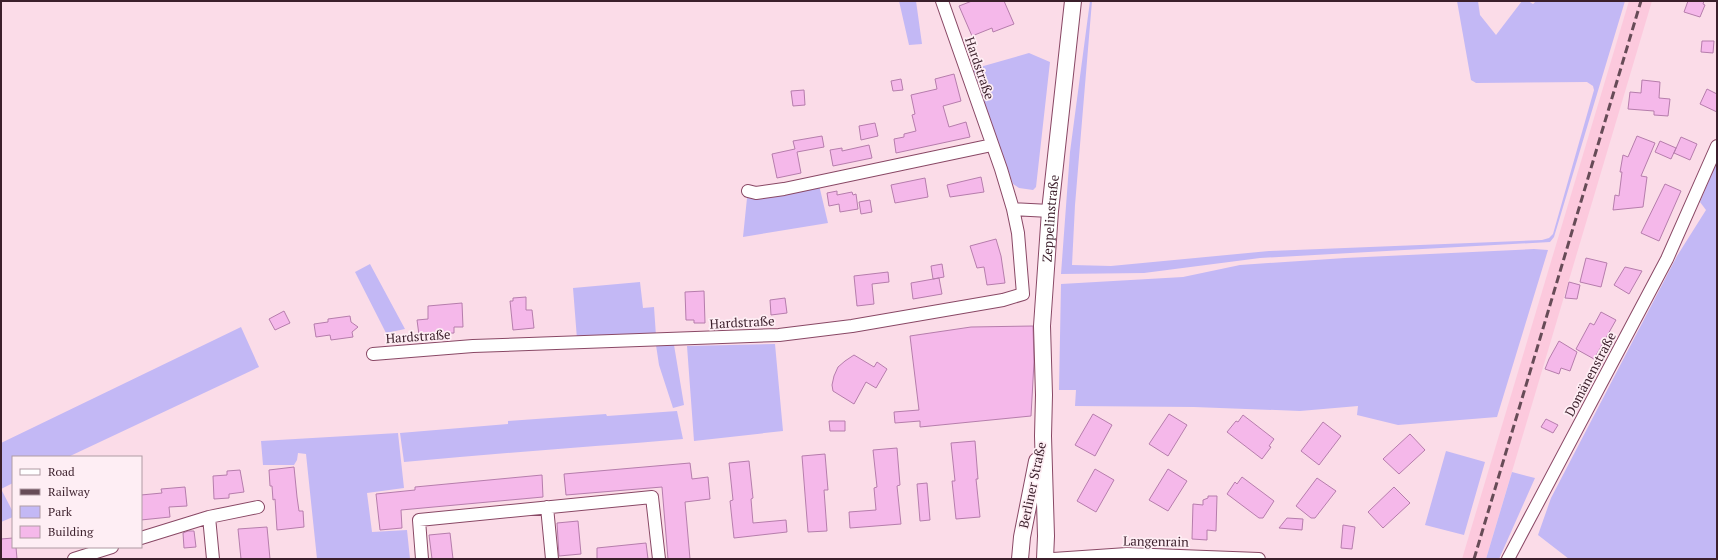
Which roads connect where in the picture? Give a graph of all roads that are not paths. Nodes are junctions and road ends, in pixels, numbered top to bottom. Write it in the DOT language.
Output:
graph roads {
  1 [pos="942,1"];
  2 [pos="1073,1"];
  3 [pos="992,145"];
  4 [pos="1717,146"];
  5 [pos="748,191"];
  6 [pos="1013,209"];
  7 [pos="1050,211"];
  8 [pos="373,354"];
  9 [pos="1042,436"];
  10 [pos="258,507"];
  11 [pos="547,507"];
  12 [pos="209,517"];
  13 [pos="142,538"];
  14 [pos="109,548"];
  15 [pos="74,559"];
  16 [pos="213,559"];
  17 [pos="422,559"];
  18 [pos="552,559"];
  19 [pos="659,559"];
  20 [pos="1020,559"];
  21 [pos="1045,559"];
  22 [pos="1053,559"];
  23 [pos="1259,559"];
  24 [pos="1508,559"];
  1 -- 3 [label="street, Hardstraße"];
  2 -- 7 [label="street, Zeppelinstraße"];
  3 -- 5 [label="street"];
  3 -- 6 [label="street, Hardstraße"];
  4 -- 24 [label="street, Domänenstraße"];
  6 -- 7 [label="street"];
  6 -- 8 [label="street, Hardstraße"];
  7 -- 9 [label="street, Zeppelinstraße"];
  9 -- 20 [label="street, Berliner Straße"];
  9 -- 21 [label="street, Berliner Straße"];
  10 -- 12 [label="street"];
  11 -- 17 [label="street"];
  11 -- 18 [label="street"];
  11 -- 19 [label="street"];
  12 -- 13 [label="street"];
  12 -- 16 [label="street"];
  14 -- 15 [label="street"];
  22 -- 23 [label="street, Langenrain"];
}
